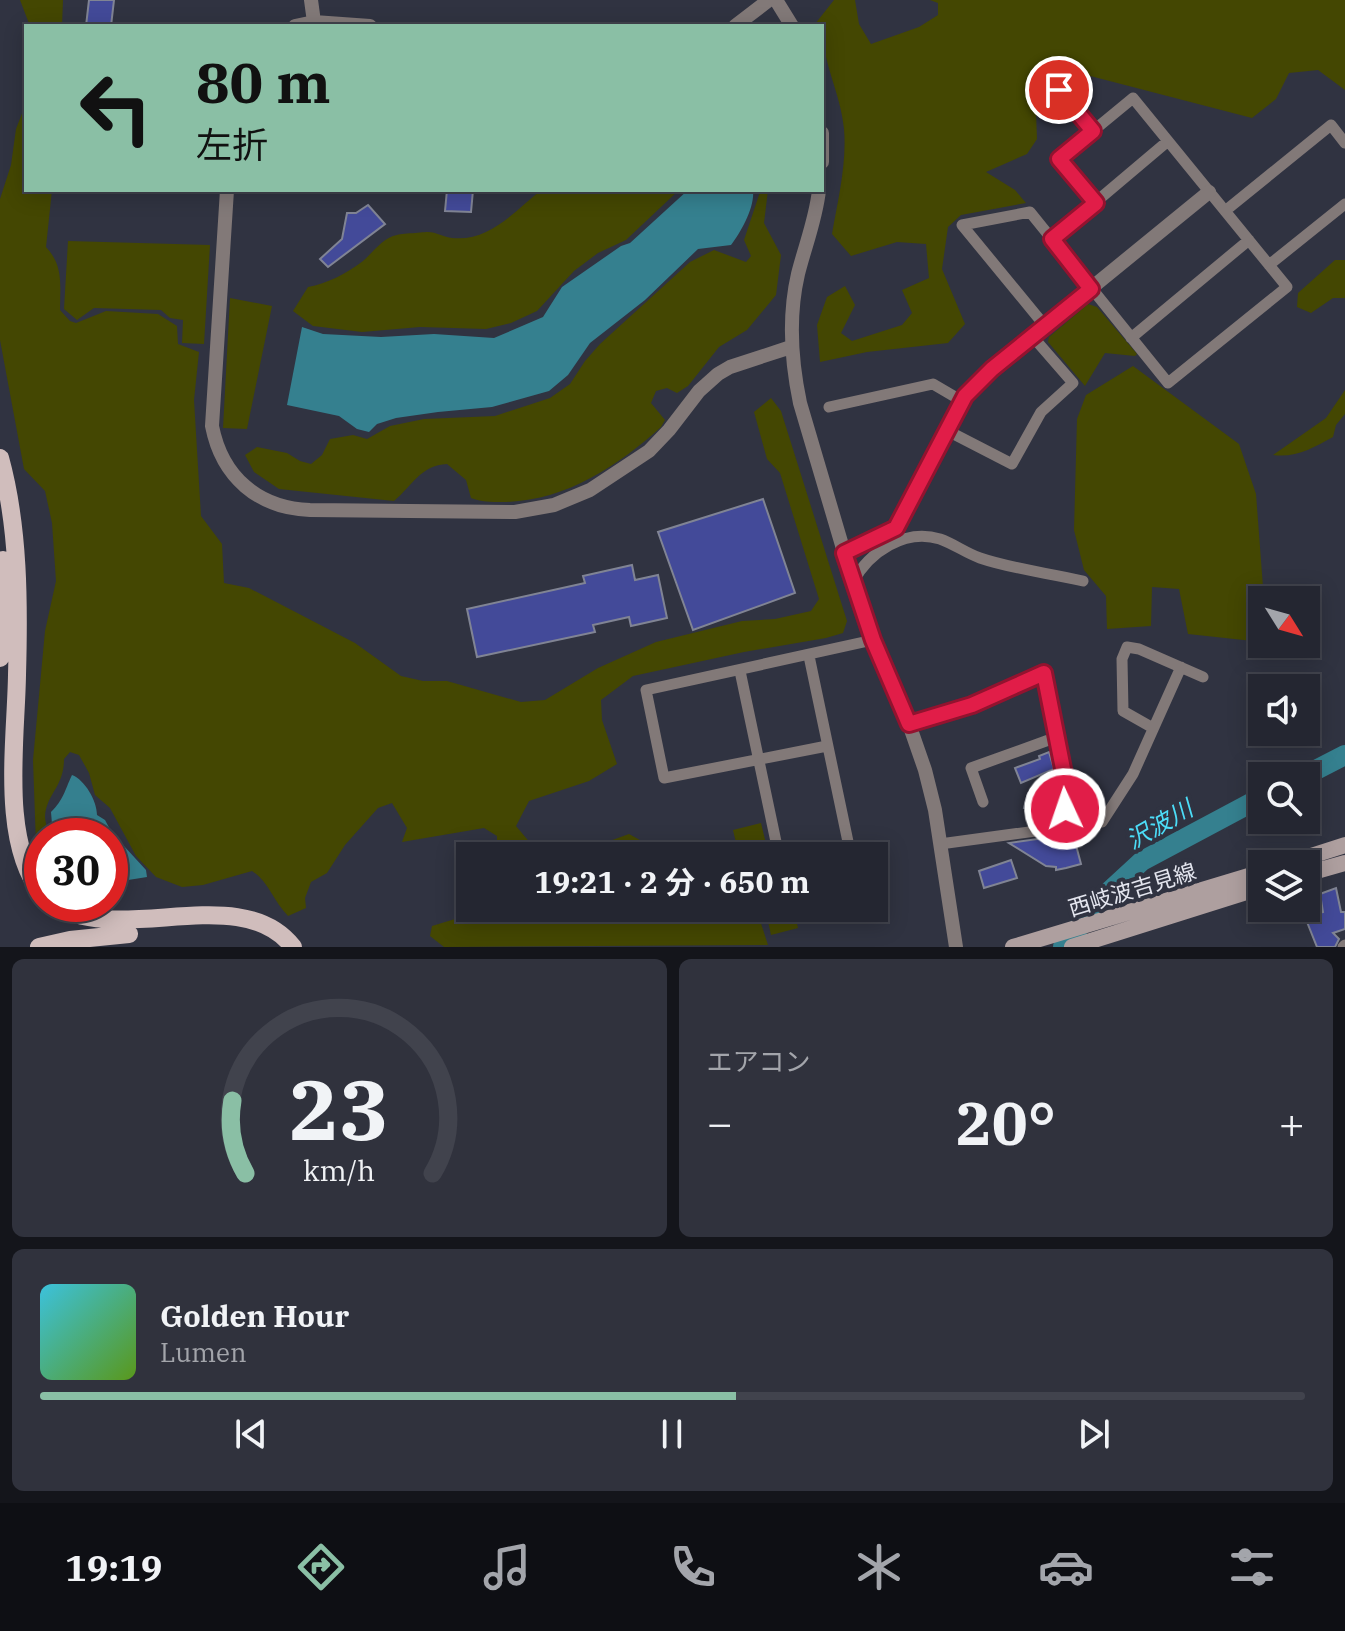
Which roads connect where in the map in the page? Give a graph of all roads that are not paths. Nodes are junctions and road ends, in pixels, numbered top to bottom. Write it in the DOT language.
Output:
graph roads {
  1 [pos="311,0"];
  2 [pos="769,0"];
  3 [pos="776,0"];
  4 [pos="314,22"];
  5 [pos="304,24"];
  6 [pos="342,24"];
  7 [pos="738,24"];
  8 [pos="791,24"];
  9 [pos="1059,90"];
  10 [pos="1093,131"];
  11 [pos="1168,141"];
  12 [pos="1345,143"];
  13 [pos="227,192"];
  14 [pos="819,192"];
  15 [pos="1209,192"];
  16 [pos="1096,203"];
  17 [pos="1345,204"];
  18 [pos="1225,211"];
  19 [pos="1052,239"];
  20 [pos="1249,240"];
  21 [pos="1269,265"];
  22 [pos="1091,289"];
  23 [pos="1045,326"];
  24 [pos="1033,337"];
  25 [pos="1131,338"];
  26 [pos="791,347"];
  27 [pos="962,401"];
  28 [pos="829,407"];
  29 [pos="946,430"];
  30 [pos="0,458"];
  31 [pos="844,553"];
  32 [pos="1083,581"];
  33 [pos="853,582"];
  34 [pos="873,640"];
  35 [pos="809,656"];
  36 [pos="0,658"];
  37 [pos="1181,667"];
  38 [pos="740,671"];
  39 [pos="1203,677"];
  40 [pos="909,724"];
  41 [pos="1153,728"];
  42 [pos="1057,737"];
  43 [pos="827,746"];
  44 [pos="758,759"];
  45 [pos="983,802"];
  46 [pos="1063,828"];
  47 [pos="776,842"];
  48 [pos="848,842"];
  49 [pos="940,844"];
  50 [pos="1345,845"];
  51 [pos="1320,853"];
  52 [pos="1345,863"];
  53 [pos="24,865"];
  54 [pos="1320,870"];
  55 [pos="1248,876"];
  56 [pos="1248,891"];
  57 [pos="92,922"];
  58 [pos="259,924"];
  59 [pos="1076,946"];
  60 [pos="39,947"];
  61 [pos="293,947"];
  62 [pos="956,947"];
  63 [pos="1013,947"];
  1 -- 4 [label="street"];
  2 -- 7 [label="street"];
  3 -- 8 [label="street"];
  4 -- 5 [label="street"];
  4 -- 6 [label="street"];
  9 -- 10 [label="street"];
  10 -- 11 [label="street"];
  10 -- 16 [label="street"];
  11 -- 15 [label="street"];
  11 -- 16 [label="street"];
  12 -- 18 [label="street"];
  13 -- 26 [label="street"];
  14 -- 26 [label="street"];
  15 -- 18 [label="street"];
  15 -- 22 [label="street"];
  16 -- 19 [label="street"];
  17 -- 21 [label="street"];
  18 -- 20 [label="street"];
  19 -- 22 [label="street"];
  19 -- 23 [label="street"];
  20 -- 21 [label="street"];
  20 -- 25 [label="street"];
  21 -- 25 [label="street"];
  22 -- 23 [label="street"];
  22 -- 25 [label="street"];
  23 -- 24 [label="street"];
  24 -- 27 [label="street"];
  24 -- 29 [label="street"];
  26 -- 31 [label="street"];
  27 -- 28 [label="street"];
  27 -- 29 [label="street"];
  29 -- 31 [label="street"];
  30 -- 36 [label="main road"];
  30 -- 53 [label="main road"];
  31 -- 33 [label="street"];
  32 -- 33 [label="street"];
  33 -- 34 [label="street"];
  34 -- 35 [label="street"];
  34 -- 40 [label="street"];
  35 -- 38 [label="street"];
  35 -- 43 [label="street"];
  37 -- 39 [label="street"];
  37 -- 41 [label="street"];
  37 -- 41 [label="street"];
  38 -- 44 [label="street"];
  38 -- 44 [label="street"];
  40 -- 42 [label="street"];
  40 -- 49 [label="street"];
  41 -- 46 [label="street"];
  42 -- 45 [label="street"];
  42 -- 46 [label="street"];
  43 -- 44 [label="street"];
  43 -- 48 [label="street"];
  44 -- 47 [label="street"];
  46 -- 49 [label="street"];
  49 -- 62 [label="street"];
  50 -- 51 [label="main road"];
  52 -- 54 [label="main road"];
  55 -- 63 [label="main road, 西岐波吉見線"];
  56 -- 59 [label="main road, 西岐波吉見線"];
  57 -- 58 [label="main road"];
  58 -- 60 [label="main road"];
  58 -- 61 [label="main road"];
}
